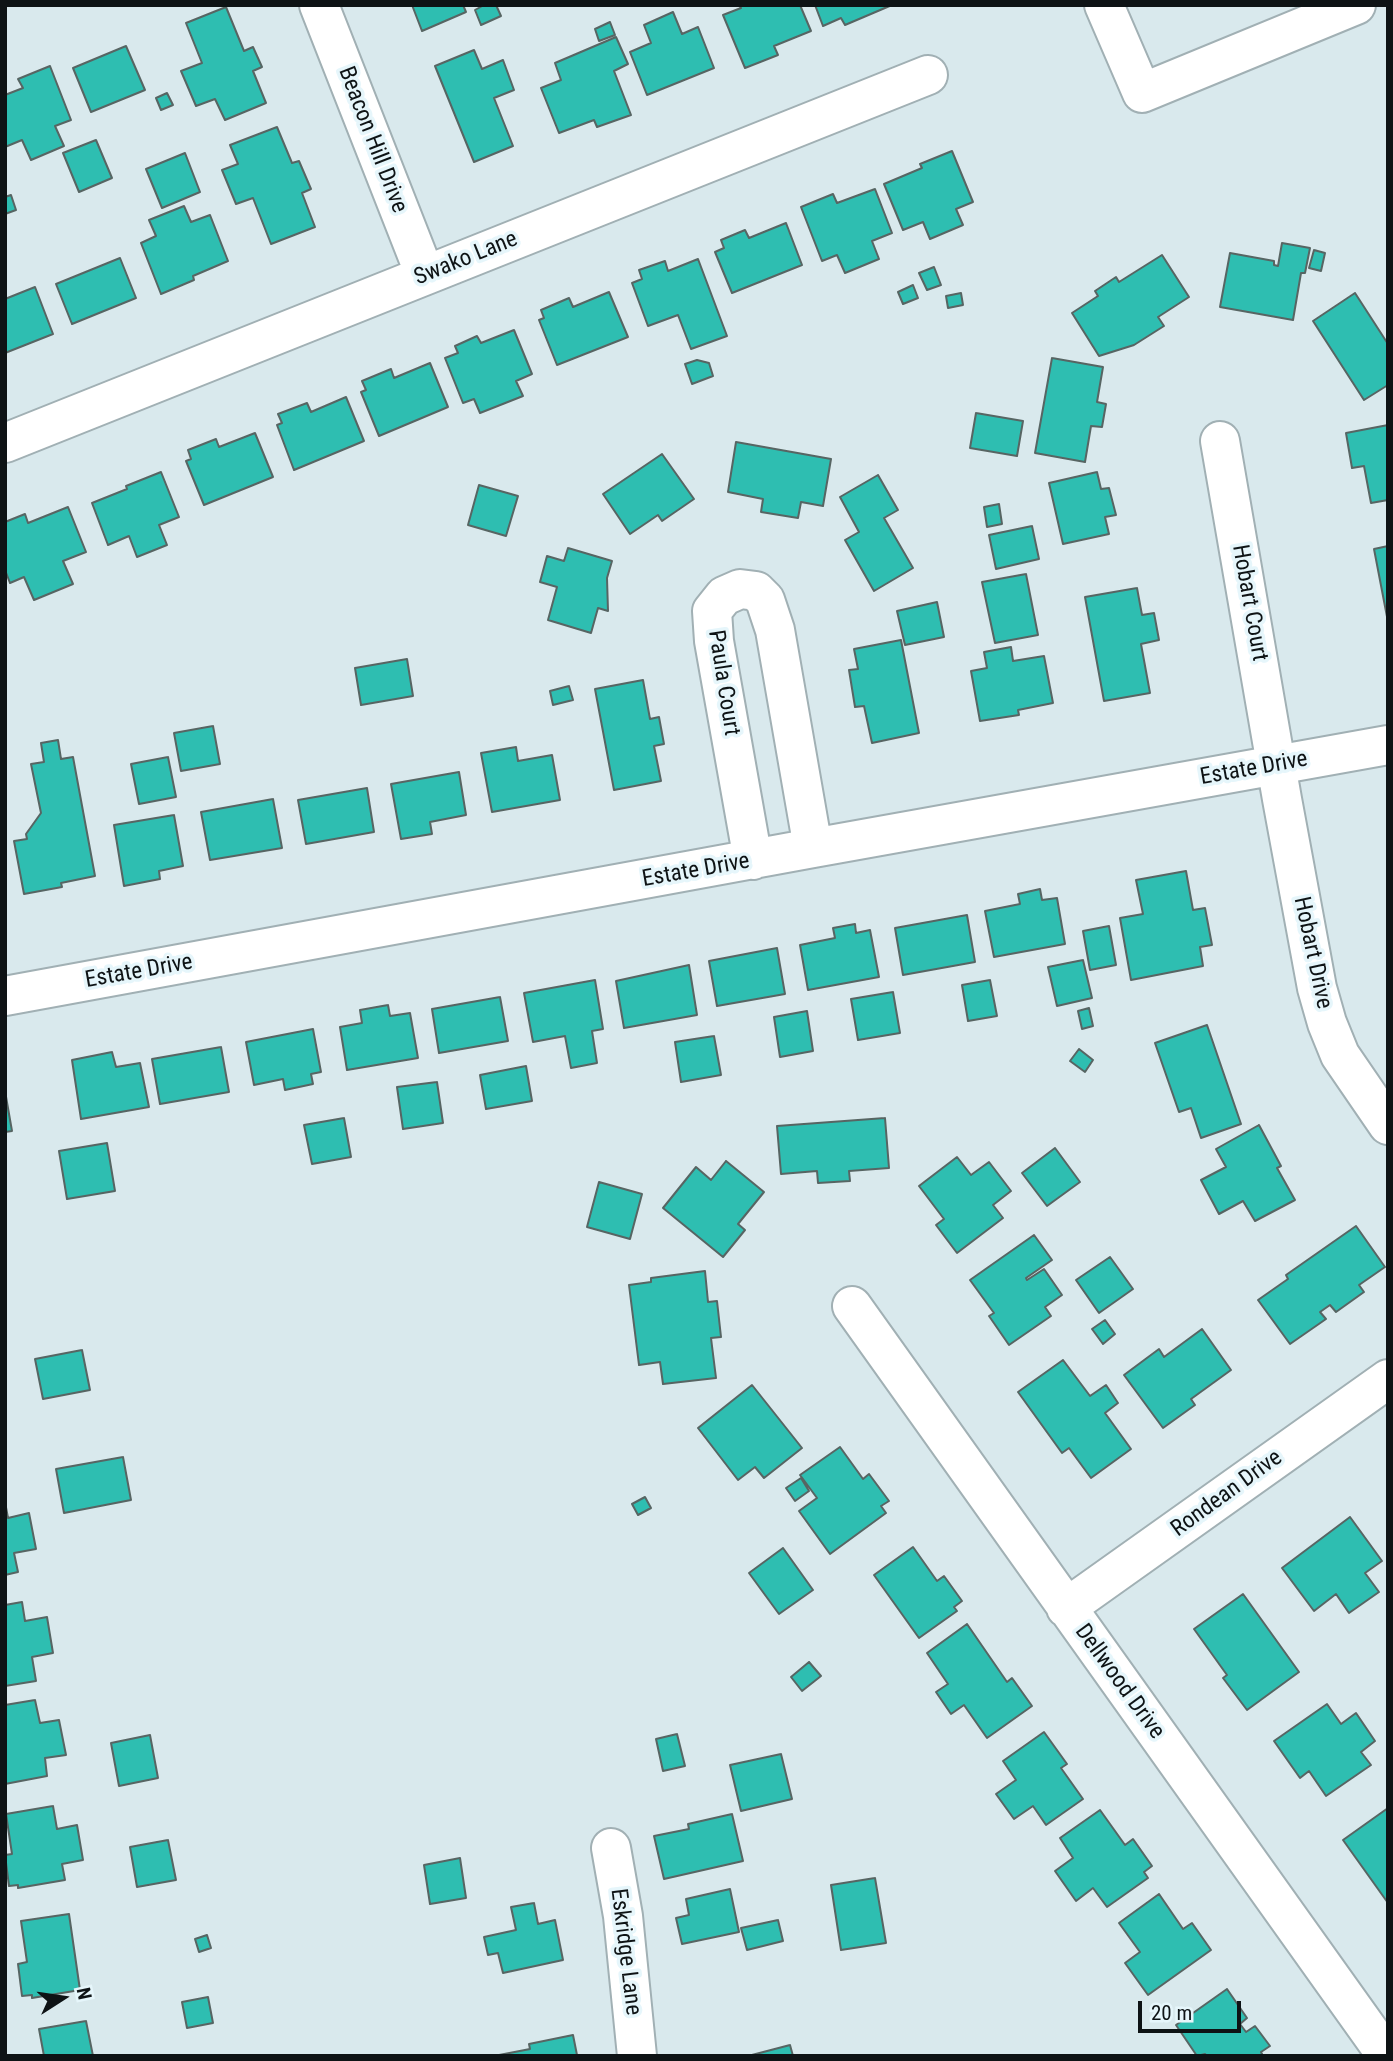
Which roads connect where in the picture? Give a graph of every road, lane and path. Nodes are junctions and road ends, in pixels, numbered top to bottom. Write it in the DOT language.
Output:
graph roads {
  1 [pos="319,5"];
  2 [pos="1104,5"];
  3 [pos="1346,7"];
  4 [pos="928,75"];
  5 [pos="425,275"];
  6 [pos="1220,441"];
  7 [pos="5,443"];
  8 [pos="1388,745"];
  9 [pos="1278,765"];
  10 [pos="813,848"];
  11 [pos="753,860"];
  12 [pos="5,996"];
  13 [pos="1388,1125"];
  14 [pos="852,1306"];
  15 [pos="1388,1379"];
  16 [pos="1066,1608"];
  17 [pos="611,1848"];
  18 [pos="638,2056"];
  19 [pos="1387,2056"];
  1 -- 5 [label="street, Beacon Hill Drive"];
  2 -- 3 [label="street"];
  4 -- 5 [label="street, Swako Lane"];
  5 -- 7 [label="street, Swako Lane"];
  6 -- 9 [label="street, Hobart Court"];
  8 -- 9 [label="street, Estate Drive"];
  9 -- 10 [label="street, Estate Drive"];
  9 -- 13 [label="street, Hobart Drive"];
  10 -- 11 [label="street, Estate Drive"];
  10 -- 11 [label="street, Paula Court"];
  11 -- 12 [label="street, Estate Drive"];
  14 -- 16 [label="street, Dellwood Drive"];
  15 -- 16 [label="street, Rondean Drive"];
  16 -- 19 [label="street, Dellwood Drive"];
  17 -- 18 [label="street, Eskridge Lane"];
}
